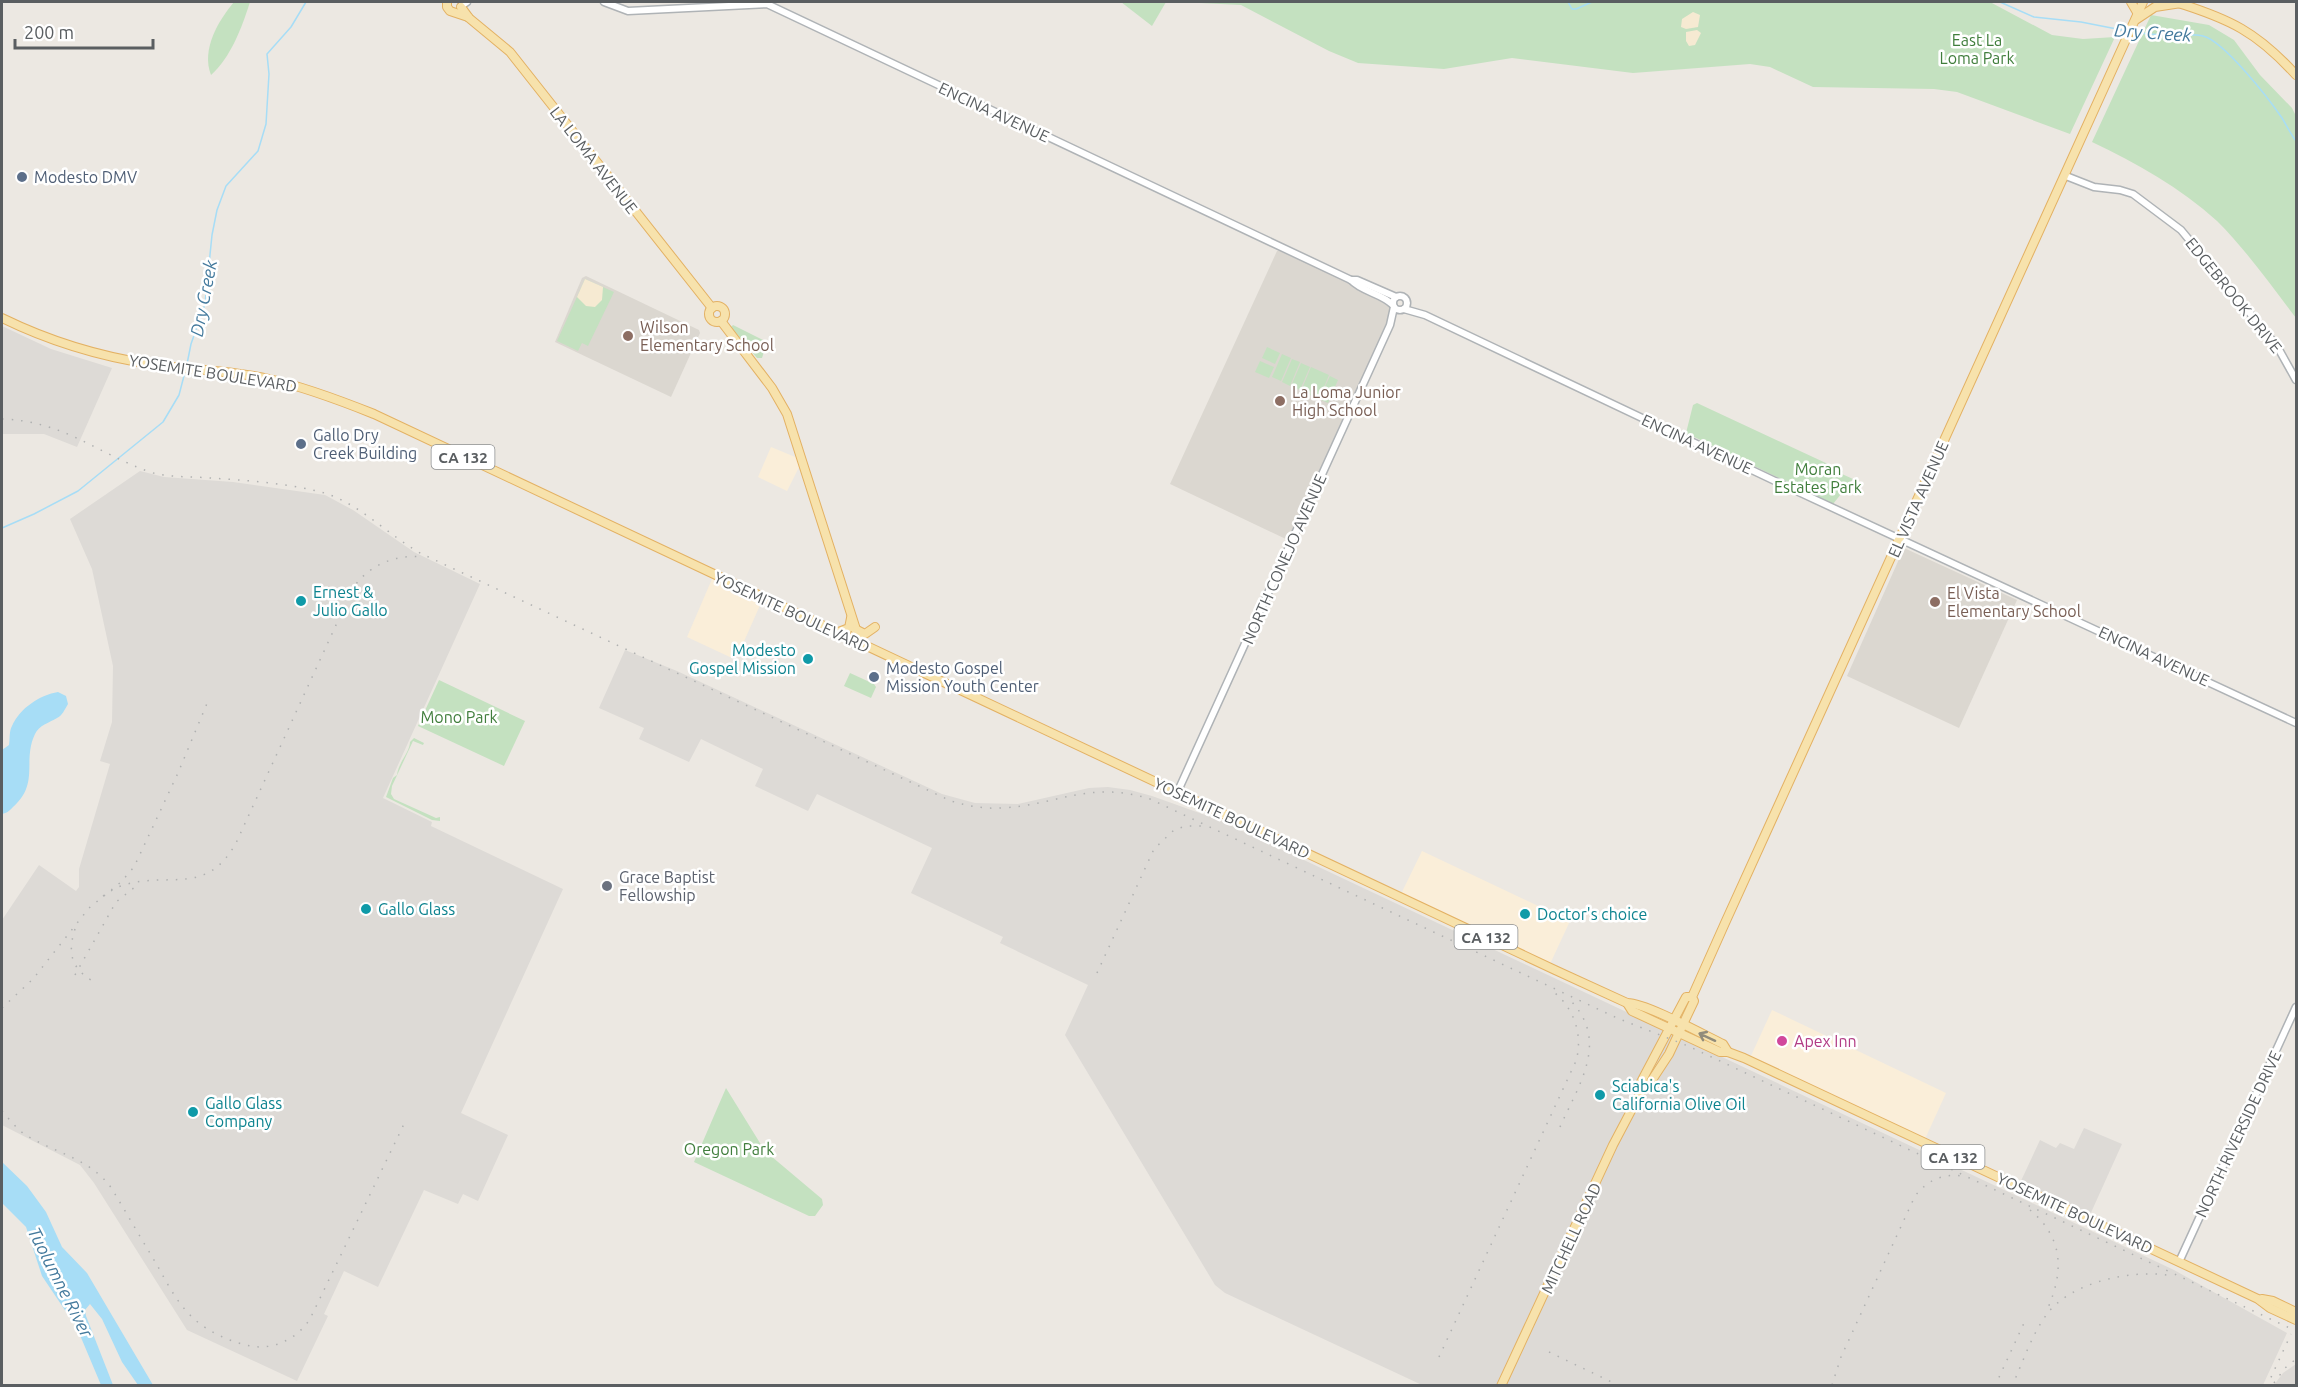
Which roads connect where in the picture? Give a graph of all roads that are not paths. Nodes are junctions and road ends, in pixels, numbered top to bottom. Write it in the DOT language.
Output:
graph roads {
  1 [pos="446,2"];
  2 [pos="604,2"];
  3 [pos="2131,2"];
  4 [pos="2143,2"];
  5 [pos="2178,2"];
  6 [pos="461,6"];
  7 [pos="2137,17"];
  8 [pos="2296,75"];
  9 [pos="2066,176"];
  10 [pos="1351,280"];
  11 [pos="1396,297"];
  12 [pos="1394,306"];
  13 [pos="1405,307"];
  14 [pos="2,318"];
  15 [pos="1390,325"];
  16 [pos="2296,380"];
  17 [pos="1900,539"];
  18 [pos="851,616"];
  19 [pos="875,627"];
  20 [pos="855,629"];
  21 [pos="836,633"];
  22 [pos="861,645"];
  23 [pos="2296,723"];
  24 [pos="1178,793"];
  25 [pos="1692,997"];
  26 [pos="2296,1007"];
  27 [pos="1673,1025"];
  28 [pos="1682,1029"];
  29 [pos="1642,1090"];
  30 [pos="2179,1262"];
  31 [pos="2258,1299"];
  32 [pos="2296,1312"];
  33 [pos="2296,1320"];
  34 [pos="1501,1386"];
  1 -- 6 [label="main road, LA LOMA AVENUE"];
  2 -- 10 [label="street, ENCINA AVENUE"];
  3 -- 7 [label="main road"];
  4 -- 7 [label="main road, EL VISTA AVENUE"];
  5 -- 7 [label="main road"];
  5 -- 8 [label="main road"];
  6 -- 18 [label="main road, LA LOMA AVENUE"];
  7 -- 9 [label="main road, EL VISTA AVENUE"];
  9 -- 16 [label="street, EDGEBROOK DRIVE"];
  9 -- 17 [label="main road, EL VISTA AVENUE"];
  10 -- 11 [label="street, ENCINA AVENUE"];
  10 -- 12 [label="street, ENCINA AVENUE"];
  11 -- 12 [label="street, NORTH CONEJO AVENUE"];
  11 -- 13 [label="street, ENCINA AVENUE"];
  12 -- 13 [label="street, ENCINA AVENUE"];
  12 -- 15 [label="street, NORTH CONEJO AVENUE"];
  13 -- 15 [label="street, NORTH CONEJO AVENUE"];
  13 -- 17 [label="street, ENCINA AVENUE"];
  14 -- 21 [label="main road, YOSEMITE BOULEVARD / CA 132"];
  15 -- 24 [label="street, NORTH CONEJO AVENUE"];
  17 -- 23 [label="street, ENCINA AVENUE"];
  17 -- 25 [label="main road, EL VISTA AVENUE"];
  18 -- 20 [label="main road"];
  18 -- 21 [label="main road"];
  19 -- 20 [label="main road"];
  20 -- 22 [label="main road"];
  21 -- 22 [label="main road, YOSEMITE BOULEVARD / CA 132"];
  22 -- 24 [label="main road, YOSEMITE BOULEVARD / CA 132"];
  24 -- 27 [label="main road, YOSEMITE BOULEVARD / CA 132"];
  25 -- 27 [label="main road, EL VISTA AVENUE"];
  25 -- 28 [label="main road, EL VISTA AVENUE"];
  26 -- 30 [label="street, NORTH RIVERSIDE DRIVE"];
  27 -- 28 [label="main road, YOSEMITE BOULEVARD / CA 132"];
  27 -- 29 [label="main road, MITCHELL ROAD"];
  28 -- 29 [label="main road, MITCHELL ROAD"];
  28 -- 30 [label="main road, YOSEMITE BOULEVARD / CA 132"];
  29 -- 34 [label="main road, MITCHELL ROAD"];
  30 -- 31 [label="main road, YOSEMITE BOULEVARD / CA 132"];
  31 -- 32 [label="main road, YOSEMITE BOULEVARD / CA 132"];
  31 -- 33 [label="main road, YOSEMITE BOULEVARD / CA 132"];
}
